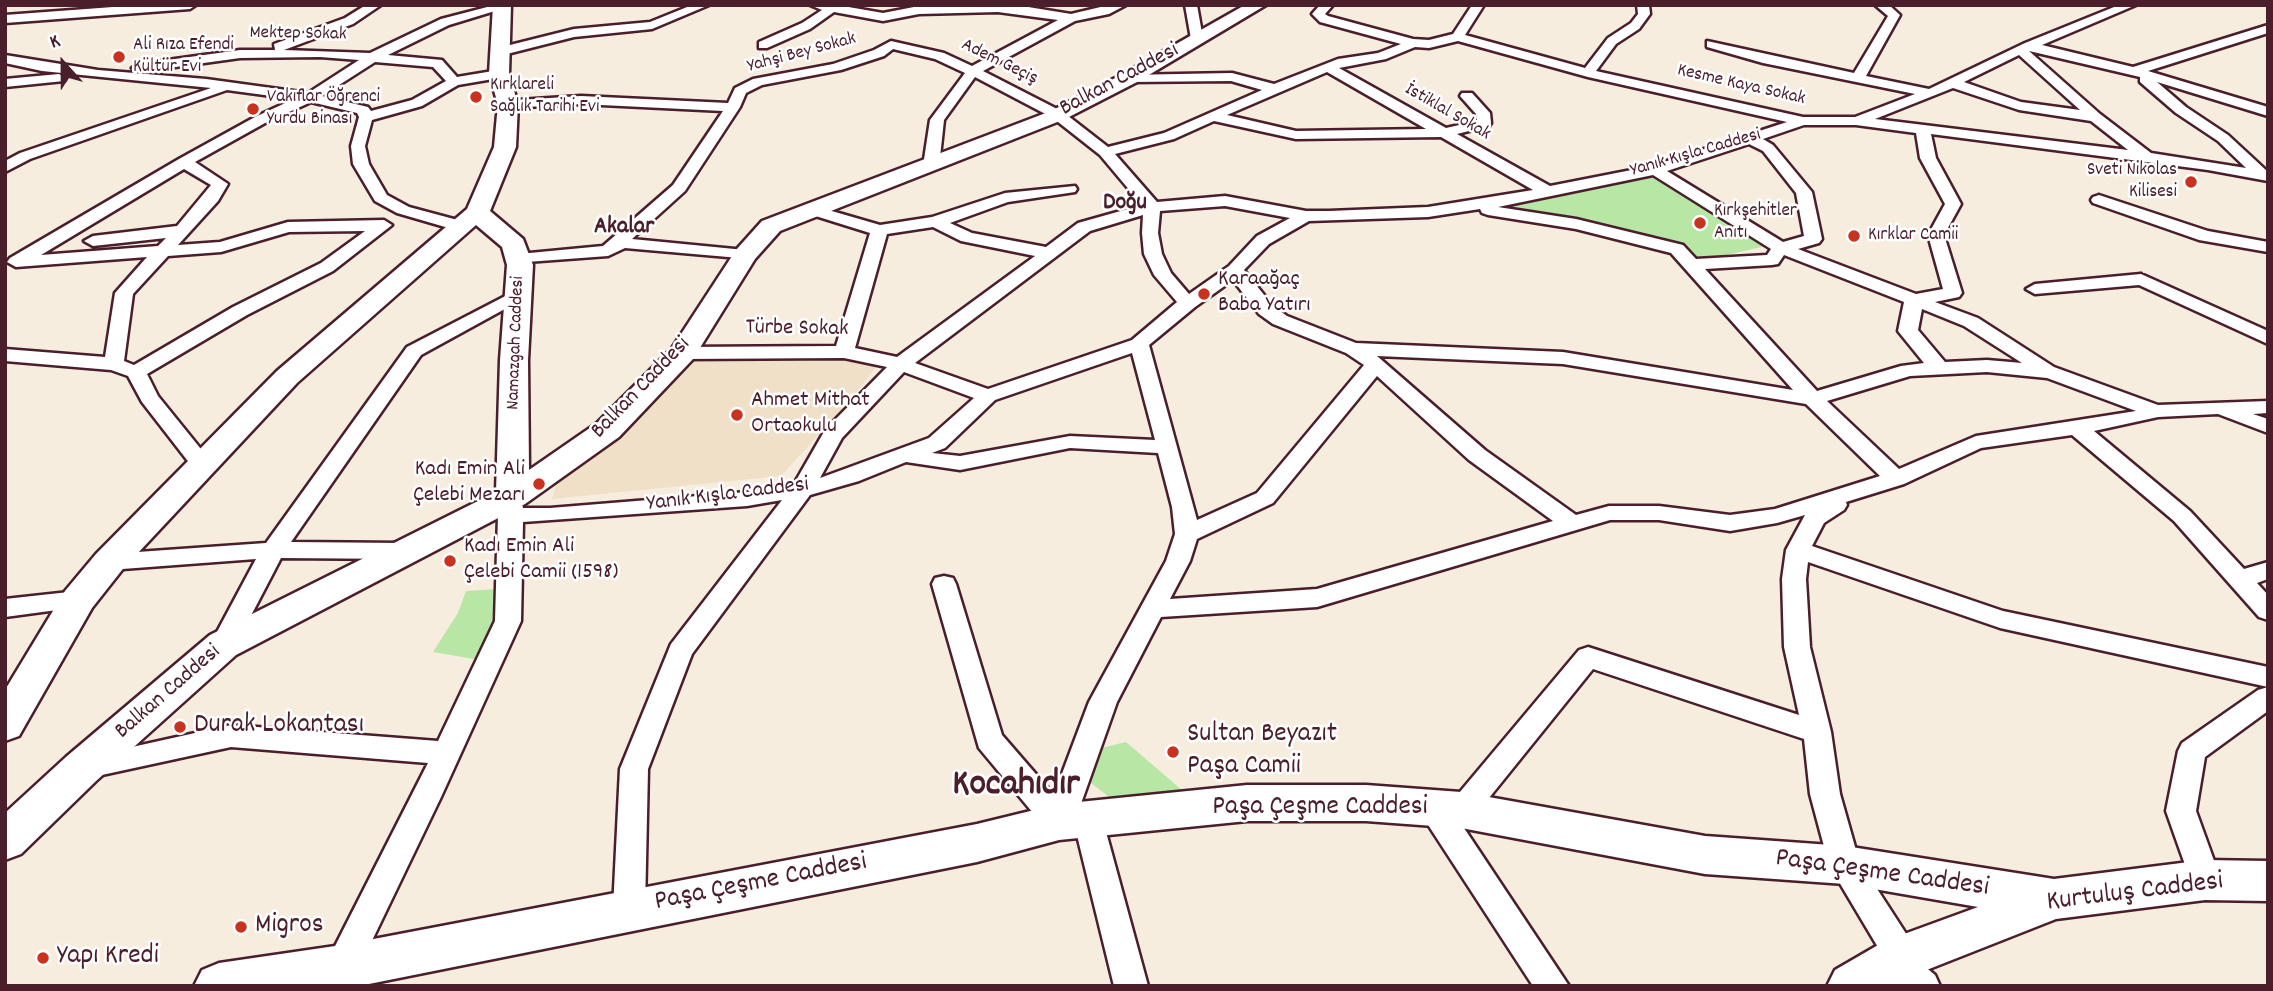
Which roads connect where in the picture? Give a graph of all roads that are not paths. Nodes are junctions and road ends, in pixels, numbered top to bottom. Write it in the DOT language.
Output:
graph roads {
  1 [pos="190,5"];
  2 [pos="375,5"];
  3 [pos="703,5"];
  4 [pos="816,5"];
  5 [pos="917,5"];
  6 [pos="1119,5"];
  7 [pos="1191,5"];
  8 [pos="1258,5"];
  9 [pos="1327,5"];
  10 [pos="1478,5"];
  11 [pos="1643,5"];
  12 [pos="1881,5"];
  13 [pos="2098,5"];
  14 [pos="502,6"];
  15 [pos="1004,7"];
  16 [pos="832,8"];
  17 [pos="2124,8"];
  18 [pos="1072,18"];
  19 [pos="5,19"];
  20 [pos="2268,29"];
  21 [pos="887,31"];
  22 [pos="1458,37"];
  23 [pos="1197,39"];
  24 [pos="1413,43"];
  25 [pos="1711,44"];
  26 [pos="763,45"];
  27 [pos="2025,48"];
  28 [pos="267,51"];
  29 [pos="499,52"];
  30 [pos="373,57"];
  31 [pos="5,58"];
  32 [pos="42,67"];
  33 [pos="1328,67"];
  34 [pos="973,71"];
  35 [pos="2134,71"];
  36 [pos="1588,72"];
  37 [pos="98,74"];
  38 [pos="499,74"];
  39 [pos="1130,78"];
  40 [pos="1857,79"];
  41 [pos="5,82"];
  42 [pos="454,82"];
  43 [pos="1953,83"];
  44 [pos="231,86"];
  45 [pos="1275,89"];
  46 [pos="1931,93"];
  47 [pos="1467,96"];
  48 [pos="310,97"];
  49 [pos="508,104"];
  50 [pos="733,107"];
  51 [pos="2268,112"];
  52 [pos="1058,115"];
  53 [pos="366,117"];
  54 [pos="1215,117"];
  55 [pos="2095,117"];
  56 [pos="1803,121"];
  57 [pos="1856,121"];
  58 [pos="1923,129"];
  59 [pos="1445,133"];
  60 [pos="1751,139"];
  61 [pos="1105,152"];
  62 [pos="2147,157"];
  63 [pos="184,162"];
  64 [pos="931,166"];
  65 [pos="5,167"];
  66 [pos="1655,170"];
  67 [pos="2265,177"];
  68 [pos="1069,188"];
  69 [pos="1548,192"];
  70 [pos="2099,200"];
  71 [pos="1467,206"];
  72 [pos="1152,207"];
  73 [pos="403,210"];
  74 [pos="812,211"];
  75 [pos="1306,216"];
  76 [pos="468,220"];
  77 [pos="935,222"];
  78 [pos="382,226"];
  79 [pos="879,230"];
  80 [pos="179,231"];
  81 [pos="2268,247"];
  82 [pos="1781,248"];
  83 [pos="161,251"];
  84 [pos="608,251"];
  85 [pos="1048,253"];
  86 [pos="745,255"];
  87 [pos="519,259"];
  88 [pos="9,261"];
  89 [pos="1691,265"];
  90 [pos="1235,270"];
  91 [pos="2035,289"];
  92 [pos="517,295"];
  93 [pos="1914,300"];
  94 [pos="1188,303"];
  95 [pos="2268,338"];
  96 [pos="1139,344"];
  97 [pos="1353,349"];
  98 [pos="844,352"];
  99 [pos="683,353"];
  100 [pos="5,355"];
  101 [pos="114,364"];
  102 [pos="901,364"];
  103 [pos="1376,364"];
  104 [pos="1939,368"];
  105 [pos="136,372"];
  106 [pos="2050,372"];
  107 [pos="988,396"];
  108 [pos="1813,399"];
  109 [pos="2268,407"];
  110 [pos="2221,408"];
  111 [pos="2156,411"];
  112 [pos="2268,427"];
  113 [pos="2077,428"];
  114 [pos="1168,447"];
  115 [pos="904,456"];
  116 [pos="202,464"];
  117 [pos="1896,479"];
  118 [pos="802,490"];
  119 [pos="1854,494"];
  120 [pos="511,506"];
  121 [pos="1571,523"];
  122 [pos="1187,534"];
  123 [pos="274,550"];
  124 [pos="1798,550"];
  125 [pos="403,551"];
  126 [pos="109,562"];
  127 [pos="2268,570"];
  128 [pos="2239,580"];
  129 [pos="944,584"];
  130 [pos="78,600"];
  131 [pos="5,608"];
  132 [pos="1152,610"];
  133 [pos="2268,611"];
  134 [pos="223,645"];
  135 [pos="2268,677"];
  136 [pos="15,693"];
  137 [pos="2268,697"];
  138 [pos="5,725"];
  139 [pos="1817,732"];
  140 [pos="447,753"];
  141 [pos="81,769"];
  142 [pos="1447,809"];
  143 [pos="1073,821"];
  144 [pos="5,841"];
  145 [pos="1845,865"];
  146 [pos="2205,880"];
  147 [pos="2268,881"];
  148 [pos="2054,900"];
  149 [pos="629,909"];
  150 [pos="342,967"];
  151 [pos="1907,968"];
  152 [pos="219,986"];
  153 [pos="1131,986"];
  154 [pos="1552,986"];
  155 [pos="1852,986"];
  1 -- 19 [label="street"];
  2 -- 28 [label="street"];
  3 -- 29 [label="street"];
  4 -- 16 [label="street, Adem Geçiş"];
  5 -- 21 [label="street, Yahşi Bey Sokak"];
  6 -- 18 [label="street"];
  7 -- 23 [label="street"];
  8 -- 23 [label="main road, Balkan Caddesi"];
  9 -- 24 [label="street, Kesme Kaya Sokak"];
  10 -- 22 [label="street"];
  11 -- 36 [label="street"];
  12 -- 40 [label="street"];
  13 -- 17 [label="street"];
  14 -- 29 [label="main road"];
  14 -- 30 [label="street"];
  15 -- 18 [label="street"];
  15 -- 21 [label="street"];
  16 -- 21 [label="street, Adem Geçiş"];
  16 -- 26 [label="street"];
  17 -- 27 [label="street"];
  18 -- 34 [label="street"];
  20 -- 35 [label="street"];
  21 -- 34 [label="street, Adem Geçiş"];
  21 -- 50 [label="street, Yahşi Bey Sokak"];
  22 -- 24 [label="street, Kesme Kaya Sokak"];
  22 -- 36 [label="street, Kesme Kaya Sokak"];
  23 -- 39 [label="main road, Balkan Caddesi"];
  24 -- 33 [label="street"];
  25 -- 40 [label="street"];
  27 -- 35 [label="street"];
  27 -- 43 [label="street"];
  27 -- 55 [label="street"];
  28 -- 30 [label="street, Mektep Sokak"];
  28 -- 37 [label="street, Mektep Sokak"];
  29 -- 38 [label="main road"];
  30 -- 42 [label="street, Mektep Sokak"];
  30 -- 48 [label="street"];
  31 -- 32 [label="street"];
  32 -- 37 [label="street"];
  32 -- 41 [label="street"];
  33 -- 45 [label="street"];
  33 -- 59 [label="street, İstiklal Sokak"];
  34 -- 52 [label="street, Adem Geçiş"];
  34 -- 64 [label="street"];
  35 -- 51 [label="street"];
  35 -- 67 [label="street"];
  36 -- 56 [label="street, Kesme Kaya Sokak"];
  37 -- 41 [label="street"];
  37 -- 44 [label="street"];
  38 -- 42 [label="street"];
  38 -- 49 [label="main road"];
  39 -- 45 [label="street"];
  39 -- 52 [label="main road, Balkan Caddesi"];
  40 -- 46 [label="street"];
  42 -- 53 [label="street"];
  43 -- 46 [label="street"];
  43 -- 55 [label="street"];
  44 -- 48 [label="street"];
  44 -- 65 [label="street"];
  45 -- 54 [label="street"];
  46 -- 57 [label="street"];
  47 -- 59 [label="street"];
  48 -- 53 [label="street"];
  48 -- 63 [label="street"];
  49 -- 50 [label="street"];
  49 -- 76 [label="main road"];
  50 -- 84 [label="street, Yahşi Bey Sokak"];
  52 -- 61 [label="street, Adem Geçiş"];
  52 -- 64 [label="main road, Balkan Caddesi"];
  53 -- 73 [label="street"];
  54 -- 59 [label="street"];
  54 -- 61 [label="street"];
  55 -- 62 [label="street"];
  56 -- 57 [label="street, Kesme Kaya Sokak"];
  56 -- 60 [label="street, Yanık Kışla Caddesi"];
  57 -- 58 [label="street, Kesme Kaya Sokak"];
  58 -- 62 [label="street, Kesme Kaya Sokak"];
  58 -- 93 [label="street"];
  59 -- 69 [label="street, İstiklal Sokak"];
  60 -- 66 [label="street, Yanık Kışla Caddesi"];
  60 -- 82 [label="street"];
  61 -- 72 [label="street, Adem Geçiş"];
  62 -- 67 [label="street, Kesme Kaya Sokak"];
  63 -- 80 [label="street"];
  63 -- 88 [label="street"];
  64 -- 74 [label="main road, Balkan Caddesi"];
  66 -- 69 [label="street, Yanık Kışla Caddesi"];
  66 -- 82 [label="street"];
  68 -- 77 [label="street"];
  69 -- 71 [label="street, Yanık Kışla Caddesi"];
  70 -- 81 [label="street"];
  71 -- 75 [label="street, Yanık Kışla Caddesi"];
  71 -- 89 [label="street"];
  72 -- 75 [label="street"];
  72 -- 85 [label="street"];
  72 -- 94 [label="street"];
  73 -- 76 [label="street"];
  73 -- 78 [label="street"];
  74 -- 79 [label="street"];
  74 -- 86 [label="main road, Balkan Caddesi"];
  75 -- 90 [label="street, Yanık Kışla Caddesi"];
  76 -- 87 [label="main road, Namazgah Caddesi"];
  76 -- 116 [label="main road"];
  77 -- 79 [label="street"];
  77 -- 85 [label="street"];
  78 -- 83 [label="street"];
  78 -- 105 [label="street"];
  79 -- 98 [label="street"];
  80 -- 83 [label="street"];
  80 -- 88 [label="street"];
  82 -- 89 [label="street"];
  82 -- 93 [label="street"];
  83 -- 88 [label="street"];
  83 -- 101 [label="street"];
  84 -- 86 [label="street"];
  84 -- 87 [label="street"];
  85 -- 102 [label="street"];
  86 -- 99 [label="main road, Balkan Caddesi"];
  87 -- 92 [label="main road, Namazgah Caddesi"];
  89 -- 108 [label="street"];
  90 -- 94 [label="street, Yanık Kışla Caddesi"];
  90 -- 97 [label="street"];
  91 -- 95 [label="street"];
  92 -- 120 [label="main road, Namazgah Caddesi"];
  92 -- 123 [label="street"];
  93 -- 104 [label="street"];
  93 -- 106 [label="street"];
  94 -- 96 [label="street, Yanık Kışla Caddesi"];
  96 -- 107 [label="street, Yanık Kışla Caddesi"];
  96 -- 114 [label="street"];
  97 -- 103 [label="street"];
  97 -- 108 [label="street"];
  98 -- 99 [label="street, Türbe Sokak"];
  98 -- 102 [label="street, Türbe Sokak"];
  99 -- 120 [label="main road, Balkan Caddesi"];
  100 -- 101 [label="street"];
  101 -- 105 [label="street"];
  102 -- 107 [label="street, Türbe Sokak"];
  102 -- 118 [label="street"];
  103 -- 121 [label="street"];
  103 -- 122 [label="street"];
  104 -- 106 [label="street"];
  104 -- 108 [label="street"];
  105 -- 116 [label="street"];
  106 -- 111 [label="street"];
  107 -- 115 [label="street, Yanık Kışla Caddesi"];
  108 -- 117 [label="street"];
  109 -- 110 [label="street"];
  110 -- 111 [label="street"];
  110 -- 112 [label="street"];
  111 -- 113 [label="street"];
  113 -- 117 [label="street"];
  113 -- 128 [label="street"];
  114 -- 115 [label="street"];
  114 -- 122 [label="street"];
  115 -- 118 [label="street, Yanık Kışla Caddesi"];
  116 -- 126 [label="main road"];
  117 -- 119 [label="street"];
  118 -- 120 [label="street, Yanık Kışla Caddesi"];
  118 -- 149 [label="street"];
  119 -- 121 [label="street"];
  119 -- 124 [label="street"];
  120 -- 125 [label="main road, Balkan Caddesi"];
  120 -- 140 [label="street"];
  121 -- 132 [label="street"];
  122 -- 132 [label="street"];
  123 -- 125 [label="street"];
  123 -- 126 [label="street"];
  123 -- 134 [label="street"];
  124 -- 135 [label="street"];
  124 -- 139 [label="street"];
  125 -- 134 [label="main road, Balkan Caddesi"];
  126 -- 130 [label="main road"];
  127 -- 128 [label="street"];
  128 -- 133 [label="street"];
  129 -- 143 [label="street"];
  130 -- 131 [label="street"];
  130 -- 136 [label="main road"];
  132 -- 143 [label="street"];
  134 -- 141 [label="main road, Balkan Caddesi"];
  136 -- 138 [label="main road"];
  137 -- 146 [label="street"];
  139 -- 142 [label="street"];
  139 -- 145 [label="street"];
  140 -- 141 [label="street"];
  140 -- 150 [label="street"];
  141 -- 144 [label="main road, Balkan Caddesi"];
  142 -- 143 [label="main road, Paşa Çeşme Caddesi"];
  142 -- 145 [label="main road, Paşa Çeşme Caddesi"];
  142 -- 154 [label="street"];
  143 -- 149 [label="main road, Paşa Çeşme Caddesi"];
  143 -- 153 [label="street"];
  145 -- 148 [label="main road, Paşa Çeşme Caddesi"];
  145 -- 151 [label="street"];
  146 -- 147 [label="main road, Kurtuluş Caddesi"];
  146 -- 148 [label="main road, Kurtuluş Caddesi"];
  148 -- 151 [label="main road, Kurtuluş Caddesi"];
  149 -- 150 [label="main road, Paşa Çeşme Caddesi"];
  150 -- 152 [label="main road, Paşa Çeşme Caddesi"];
  151 -- 155 [label="main road, Kurtuluş Caddesi"];
}
